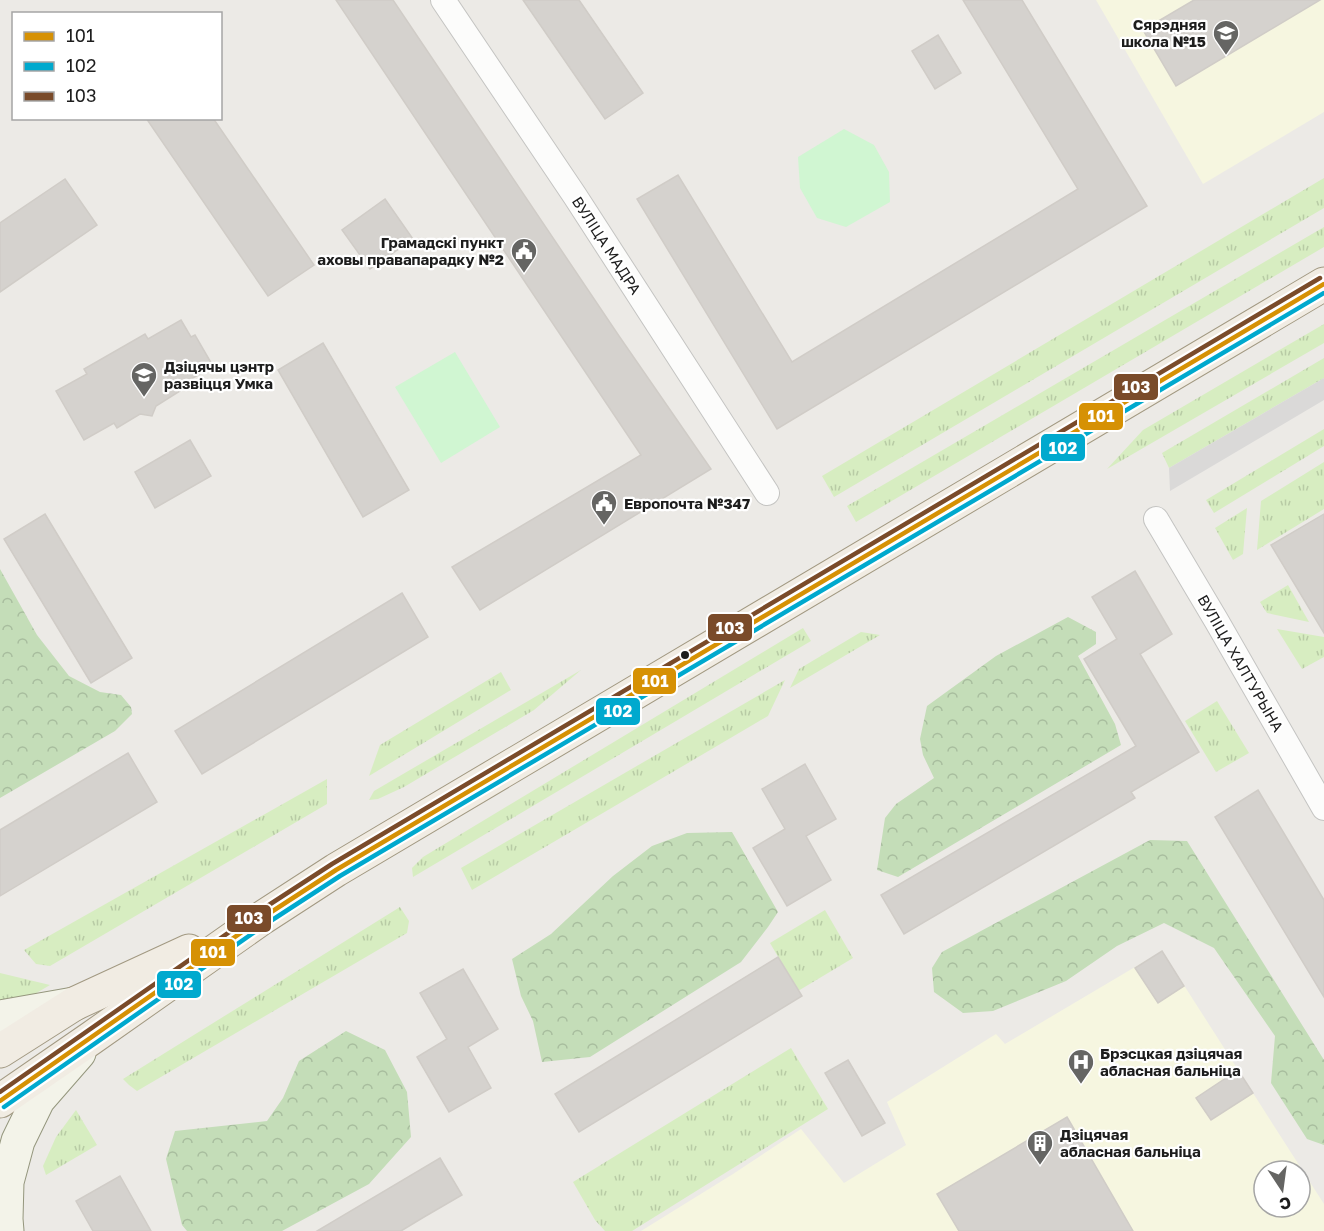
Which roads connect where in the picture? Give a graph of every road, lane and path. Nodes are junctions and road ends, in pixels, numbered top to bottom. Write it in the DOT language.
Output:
graph roads {
  1 [pos="443,0"];
  2 [pos="1324,284"];
  3 [pos="767,493"];
  4 [pos="1156,519"];
  5 [pos="1324,808"];
  6 [pos="262,918"];
  7 [pos="74,1004"];
  8 [pos="0,1017"];
  9 [pos="90,1040"];
  10 [pos="0,1051"];
  11 [pos="0,1101"];
  12 [pos="7,1231"];
  1 -- 3 [label="street, ВУЛІЦА МАДРА"];
  2 -- 6 [label="main road"];
  4 -- 5 [label="street, ВУЛІЦА ХАЛТУРЫНА"];
  6 -- 7 [label="main road"];
  6 -- 9 [label="main road"];
  7 -- 8 [label="street"];
  7 -- 10 [label="main road"];
  9 -- 11 [label="main road"];
  9 -- 12 [label="street"];
}
